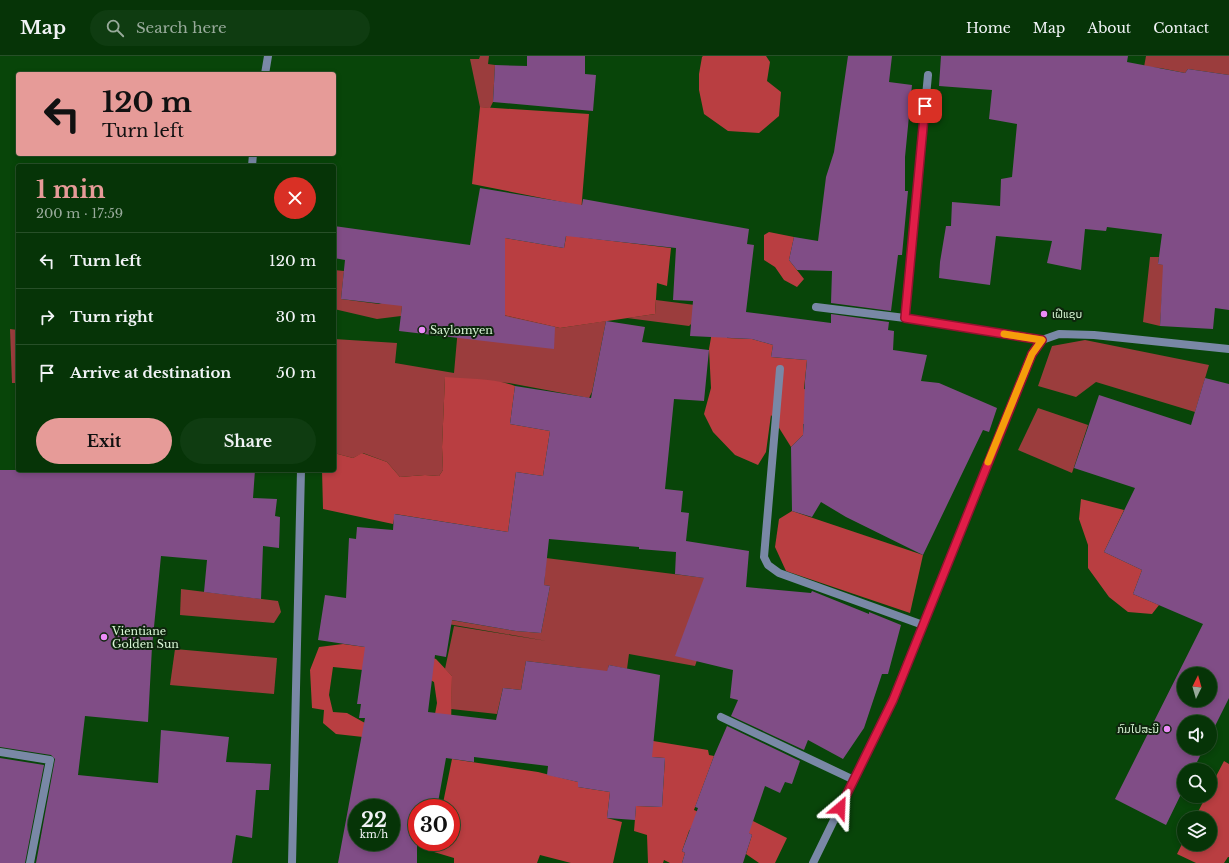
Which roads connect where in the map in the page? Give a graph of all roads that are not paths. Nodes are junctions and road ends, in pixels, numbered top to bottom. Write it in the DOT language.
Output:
graph roads {
  1 [pos="268,56"];
  2 [pos="265,72"];
  3 [pos="928,75"];
  4 [pos="816,307"];
  5 [pos="905,318"];
  6 [pos="1042,340"];
  7 [pos="1229,349"];
  8 [pos="780,370"];
  9 [pos="301,472"];
  10 [pos="923,624"];
  11 [pos="721,717"];
  12 [pos="0,752"];
  13 [pos="854,780"];
  14 [pos="30,863"];
  15 [pos="292,863"];
  16 [pos="814,863"];
  1 -- 2 [label="street"];
  3 -- 5 [label="street"];
  4 -- 5 [label="street"];
  5 -- 6 [label="street"];
  6 -- 7 [label="street"];
  6 -- 10 [label="street"];
  8 -- 10 [label="street"];
  9 -- 15 [label="street"];
  10 -- 13 [label="street"];
  11 -- 13 [label="street"];
  12 -- 14 [label="street"];
  13 -- 16 [label="street"];
}
